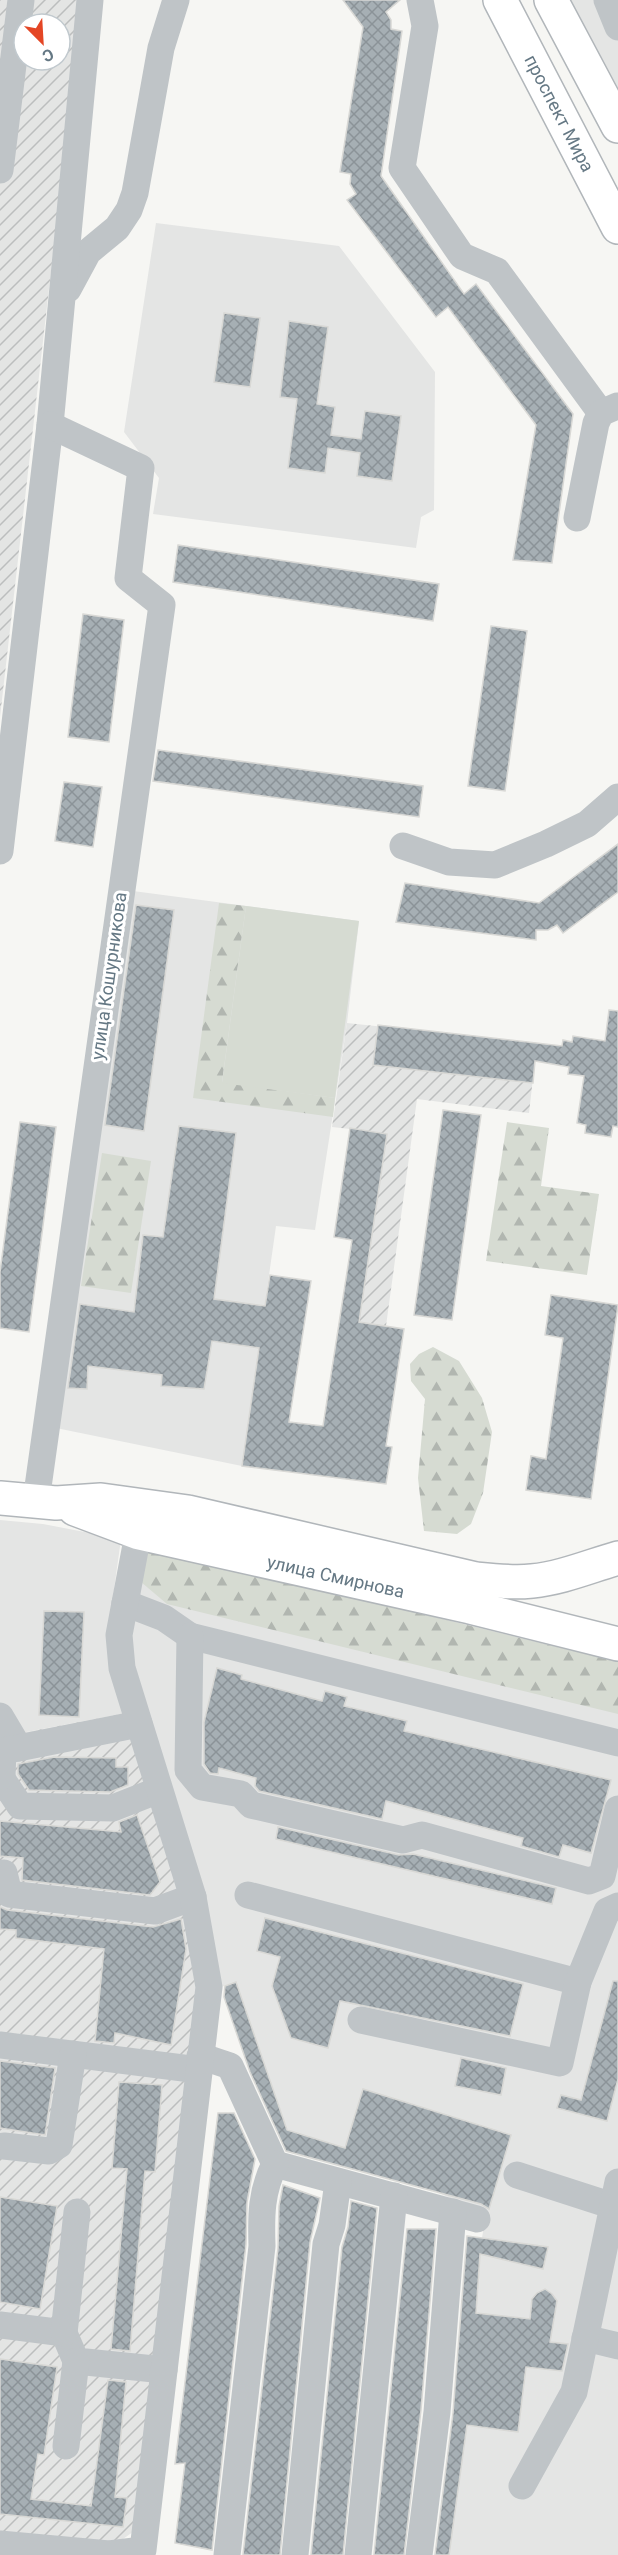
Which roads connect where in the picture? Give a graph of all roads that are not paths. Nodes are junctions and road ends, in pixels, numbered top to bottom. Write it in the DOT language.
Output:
graph roads {
  1 [pos="21,0"];
  2 [pos="90,0"];
  3 [pos="177,0"];
  4 [pos="420,0"];
  5 [pos="500,0"];
  6 [pos="550,0"];
  7 [pos="607,0"];
  8 [pos="618,27"];
  9 [pos="618,126"];
  10 [pos="0,170"];
  11 [pos="618,227"];
  12 [pos="62,299"];
  13 [pos="610,409"];
  14 [pos="50,425"];
  15 [pos="578,518"];
  16 [pos="618,798"];
  17 [pos="403,846"];
  18 [pos="0,851"];
  19 [pos="0,1498"];
  20 [pos="46,1502"];
  21 [pos="141,1519"];
  22 [pos="618,1558"];
  23 [pos="125,1603"];
  24 [pos="190,1636"];
  25 [pos="618,1644"];
  26 [pos="0,1716"];
  27 [pos="139,1724"];
  28 [pos="618,1743"];
  29 [pos="19,1748"];
  30 [pos="1,1776"];
  31 [pos="159,1790"];
  32 [pos="618,1809"];
  33 [pos="4,1873"];
  34 [pos="248,1895"];
  35 [pos="193,1897"];
  36 [pos="618,1906"];
  37 [pos="578,1982"];
  38 [pos="361,2020"];
  39 [pos="0,2045"];
  40 [pos="73,2054"];
  41 [pos="199,2063"];
  42 [pos="4,2146"];
  43 [pos="275,2164"];
  44 [pos="517,2175"];
  45 [pos="338,2182"];
  46 [pos="616,2194"];
  47 [pos="394,2196"];
  48 [pos="77,2211"];
  49 [pos="610,2258"];
  50 [pos="0,2325"];
  51 [pos="64,2333"];
  52 [pos="585,2338"];
  53 [pos="618,2346"];
  54 [pos="76,2361"];
  55 [pos="164,2370"];
  56 [pos="66,2446"];
  57 [pos="522,2486"];
  58 [pos="0,2544"];
  59 [pos="150,2553"];
  60 [pos="227,2555"];
  61 [pos="295,2555"];
  62 [pos="358,2555"];
  63 [pos="419,2555"];
  1 -- 10 [label="street"];
  2 -- 12 [label="street"];
  3 -- 12 [label="street"];
  4 -- 13 [label="street"];
  5 -- 11 [label="main road, проспект Мира"];
  6 -- 9 [label="main road"];
  7 -- 8 [label="street"];
  12 -- 14 [label="street"];
  13 -- 15 [label="street"];
  14 -- 18 [label="street"];
  14 -- 20 [label="street, улица Кошурникова"];
  16 -- 17 [label="street"];
  19 -- 20 [label="main road, улица Смирнова"];
  20 -- 21 [label="main road, улица Смирнова"];
  21 -- 22 [label="main road, улица Смирнова"];
  21 -- 23 [label="street"];
  21 -- 25 [label="main road, улица Смирнова"];
  23 -- 24 [label="street"];
  23 -- 27 [label="street"];
  24 -- 28 [label="street"];
  24 -- 32 [label="street"];
  26 -- 29 [label="street"];
  27 -- 29 [label="street"];
  27 -- 31 [label="street"];
  29 -- 30 [label="street"];
  30 -- 31 [label="street"];
  31 -- 35 [label="street"];
  33 -- 35 [label="street"];
  34 -- 37 [label="street"];
  35 -- 41 [label="street"];
  36 -- 37 [label="street"];
  37 -- 38 [label="street"];
  39 -- 40 [label="street"];
  40 -- 41 [label="street"];
  40 -- 42 [label="street"];
  41 -- 43 [label="street"];
  41 -- 55 [label="street"];
  43 -- 45 [label="street"];
  43 -- 60 [label="street"];
  44 -- 46 [label="street"];
  45 -- 47 [label="street"];
  45 -- 61 [label="street"];
  46 -- 49 [label="street"];
  47 -- 62 [label="street"];
  47 -- 63 [label="street"];
  48 -- 51 [label="street"];
  49 -- 52 [label="street"];
  50 -- 51 [label="street"];
  51 -- 54 [label="street"];
  52 -- 53 [label="street"];
  52 -- 57 [label="street"];
  54 -- 55 [label="street"];
  54 -- 56 [label="street"];
  55 -- 59 [label="street"];
  58 -- 59 [label="street"];
}
